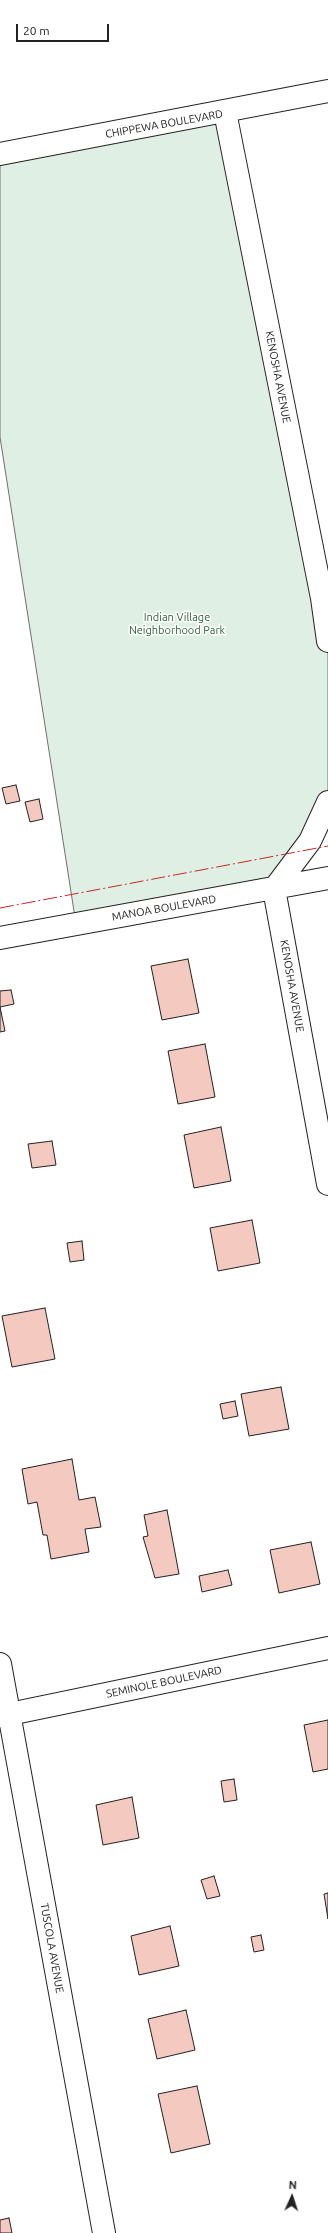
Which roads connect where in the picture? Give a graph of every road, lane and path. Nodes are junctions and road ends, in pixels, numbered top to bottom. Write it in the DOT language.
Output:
graph roads {
  1 [pos="328,91"];
  2 [pos="225,112"];
  3 [pos="0,154"];
  4 [pos="328,641"];
  5 [pos="328,802"];
  6 [pos="328,878"];
  7 [pos="274,889"];
  8 [pos="0,938"];
  9 [pos="328,1184"];
  10 [pos="328,1648"];
  11 [pos="0,1664"];
  12 [pos="5,1715"];
  13 [pos="104,2233"];
  1 -- 2 [label="street, CHIPPEWA BOULEVARD"];
  2 -- 3 [label="street, CHIPPEWA BOULEVARD"];
  2 -- 4 [label="street, KENOSHA AVENUE"];
  5 -- 7 [label="street"];
  6 -- 7 [label="street, MANOA BOULEVARD"];
  7 -- 8 [label="street, MANOA BOULEVARD"];
  7 -- 9 [label="street, KENOSHA AVENUE"];
  10 -- 12 [label="street, SEMINOLE BOULEVARD"];
  11 -- 12 [label="street, TUSCOLA AVENUE"];
  12 -- 13 [label="street, TUSCOLA AVENUE"];
}
